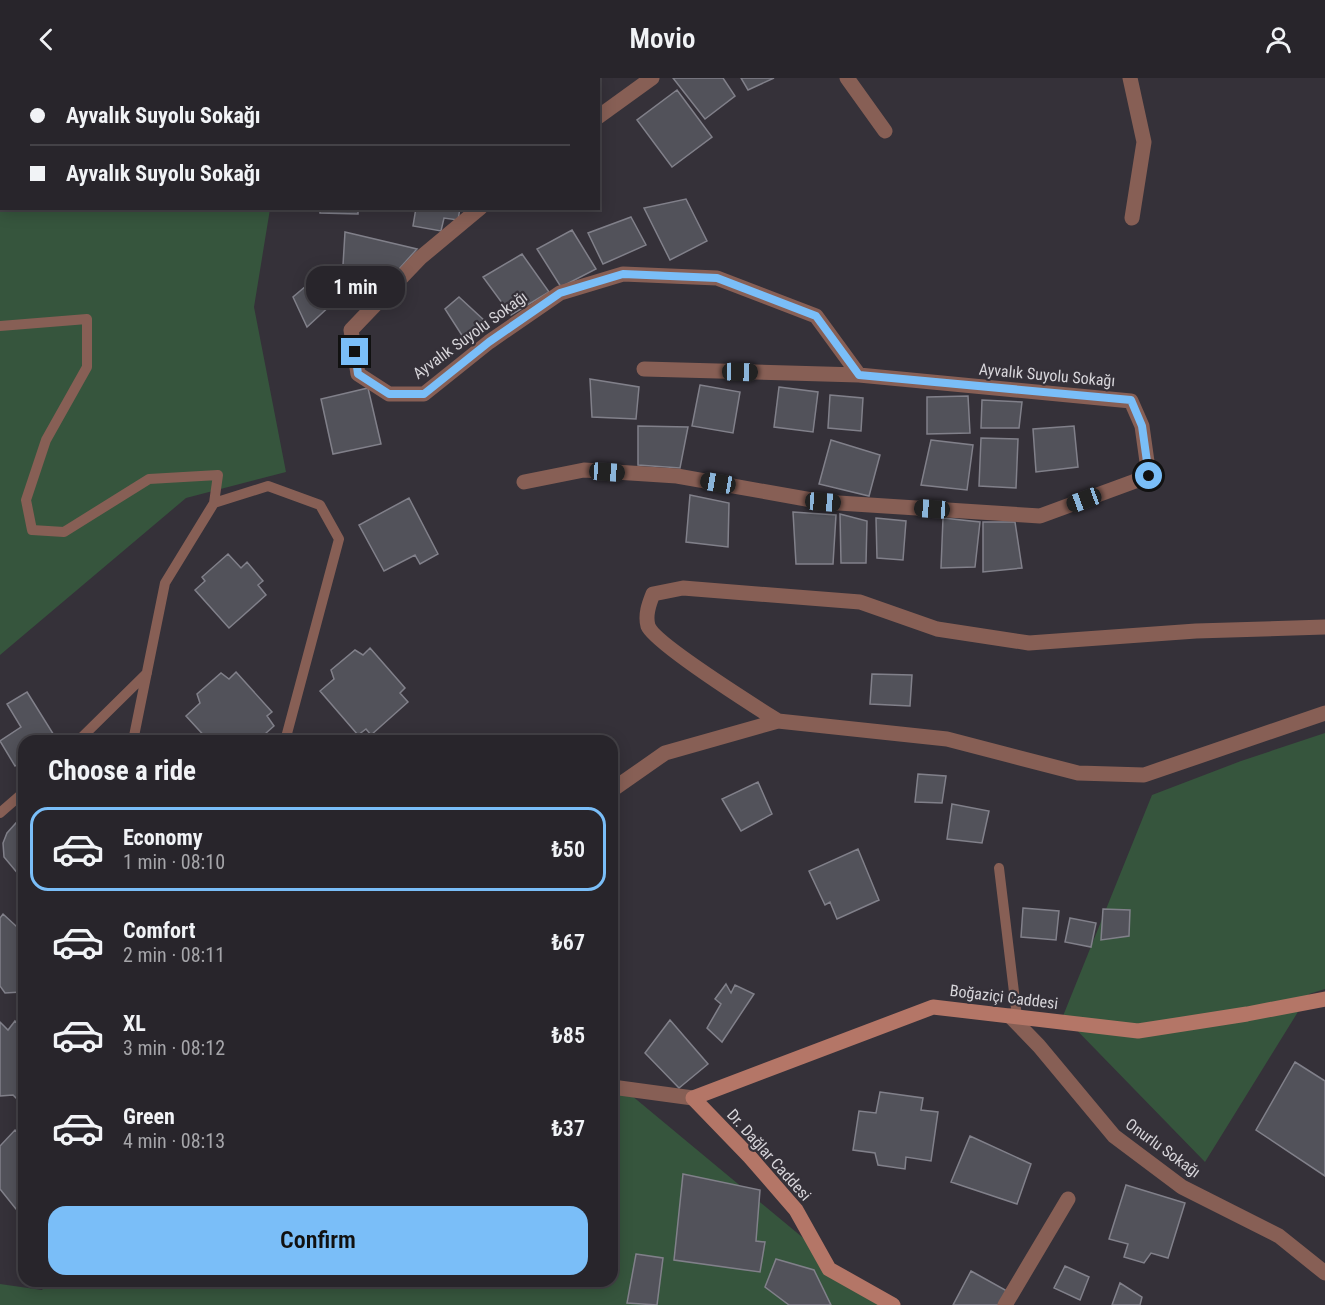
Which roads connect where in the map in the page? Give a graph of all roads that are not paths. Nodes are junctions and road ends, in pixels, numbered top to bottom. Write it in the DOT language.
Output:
graph roads {
  1 [pos="652,78"];
  2 [pos="847,78"];
  3 [pos="1130,78"];
  4 [pos="600,116"];
  5 [pos="885,131"];
  6 [pos="478,210"];
  7 [pos="1132,218"];
  8 [pos="0,326"];
  9 [pos="644,369"];
  10 [pos="859,375"];
  11 [pos="524,482"];
  12 [pos="214,503"];
  13 [pos="1325,627"];
  14 [pos="147,672"];
  15 [pos="1325,713"];
  16 [pos="778,721"];
  17 [pos="84,735"];
  18 [pos="134,735"];
  19 [pos="287,735"];
  20 [pos="618,786"];
  21 [pos="18,797"];
  22 [pos="0,813"];
  23 [pos="999,868"];
  24 [pos="1325,999"];
  25 [pos="1013,1017"];
  26 [pos="618,1088"];
  27 [pos="693,1098"];
  28 [pos="1068,1199"];
  29 [pos="1325,1273"];
  30 [pos="893,1305"];
  31 [pos="1005,1305"];
  1 -- 4 [label="street"];
  2 -- 5 [label="street"];
  3 -- 7 [label="street"];
  6 -- 10 [label="street, Ayvalık Suyolu Sokağı"];
  8 -- 12 [label="lane"];
  9 -- 10 [label="street, Ayvalık Suyolu Sokağı"];
  10 -- 11 [label="street, Ayvalık Suyolu Sokağı"];
  12 -- 14 [label="lane"];
  12 -- 19 [label="lane"];
  13 -- 16 [label="street"];
  14 -- 17 [label="lane"];
  14 -- 18 [label="lane"];
  15 -- 16 [label="street"];
  16 -- 20 [label="street"];
  21 -- 22 [label="lane"];
  23 -- 25 [label="lane"];
  24 -- 25 [label="street, Boğaziçi Caddesi"];
  25 -- 27 [label="street, Boğaziçi Caddesi"];
  25 -- 29 [label="street, Onurlu Sokağı"];
  26 -- 27 [label="street"];
  27 -- 30 [label="street, Dr. Dağlar Caddesi"];
  28 -- 31 [label="street"];
}
